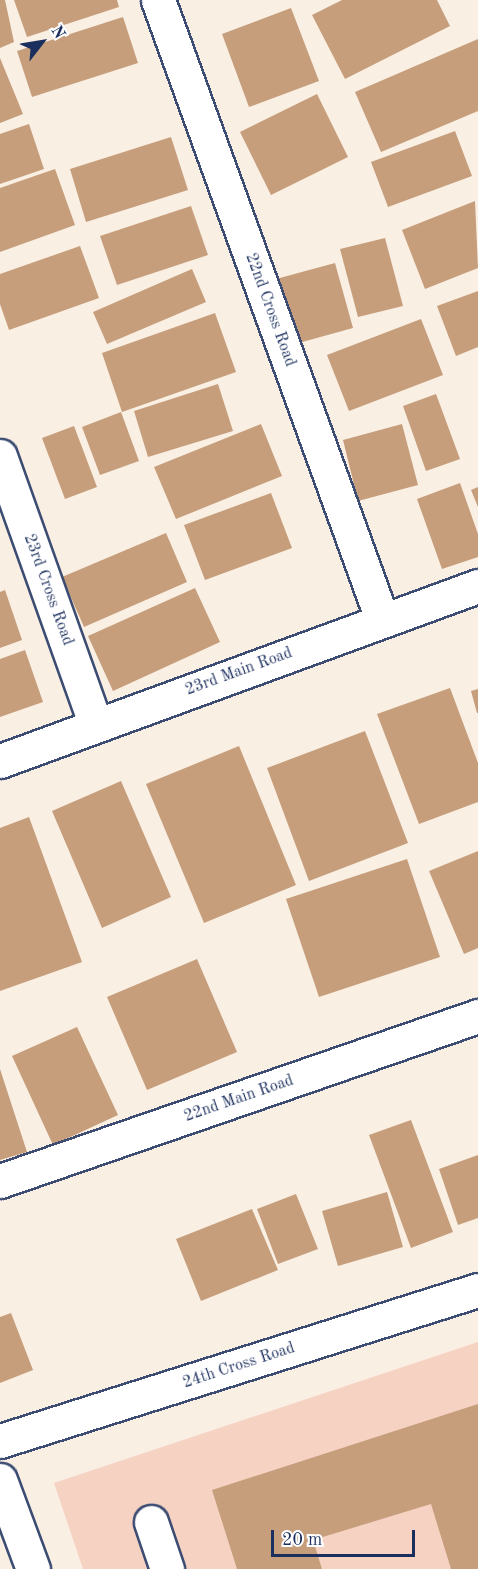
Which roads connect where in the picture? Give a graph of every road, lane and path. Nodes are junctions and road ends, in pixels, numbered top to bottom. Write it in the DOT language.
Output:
graph roads {
  1 [pos="158,0"];
  2 [pos="0,456"];
  3 [pos="478,586"];
  4 [pos="382,619"];
  5 [pos="96,725"];
  6 [pos="0,761"];
  7 [pos="478,1016"];
  8 [pos="0,1181"];
  9 [pos="478,1290"];
  10 [pos="0,1442"];
  11 [pos="0,1479"];
  12 [pos="151,1522"];
  13 [pos="33,1569"];
  14 [pos="167,1569"];
  1 -- 4 [label="street, 22nd Cross Road"];
  2 -- 5 [label="street, 23rd Cross Road"];
  3 -- 4 [label="street, 23rd Main Road"];
  4 -- 5 [label="street, 23rd Main Road"];
  5 -- 6 [label="street, 23rd Main Road"];
  7 -- 8 [label="street, 22nd Main Road"];
  9 -- 10 [label="street, 24th Cross Road"];
  11 -- 13 [label="street"];
  12 -- 14 [label="street"];
}
